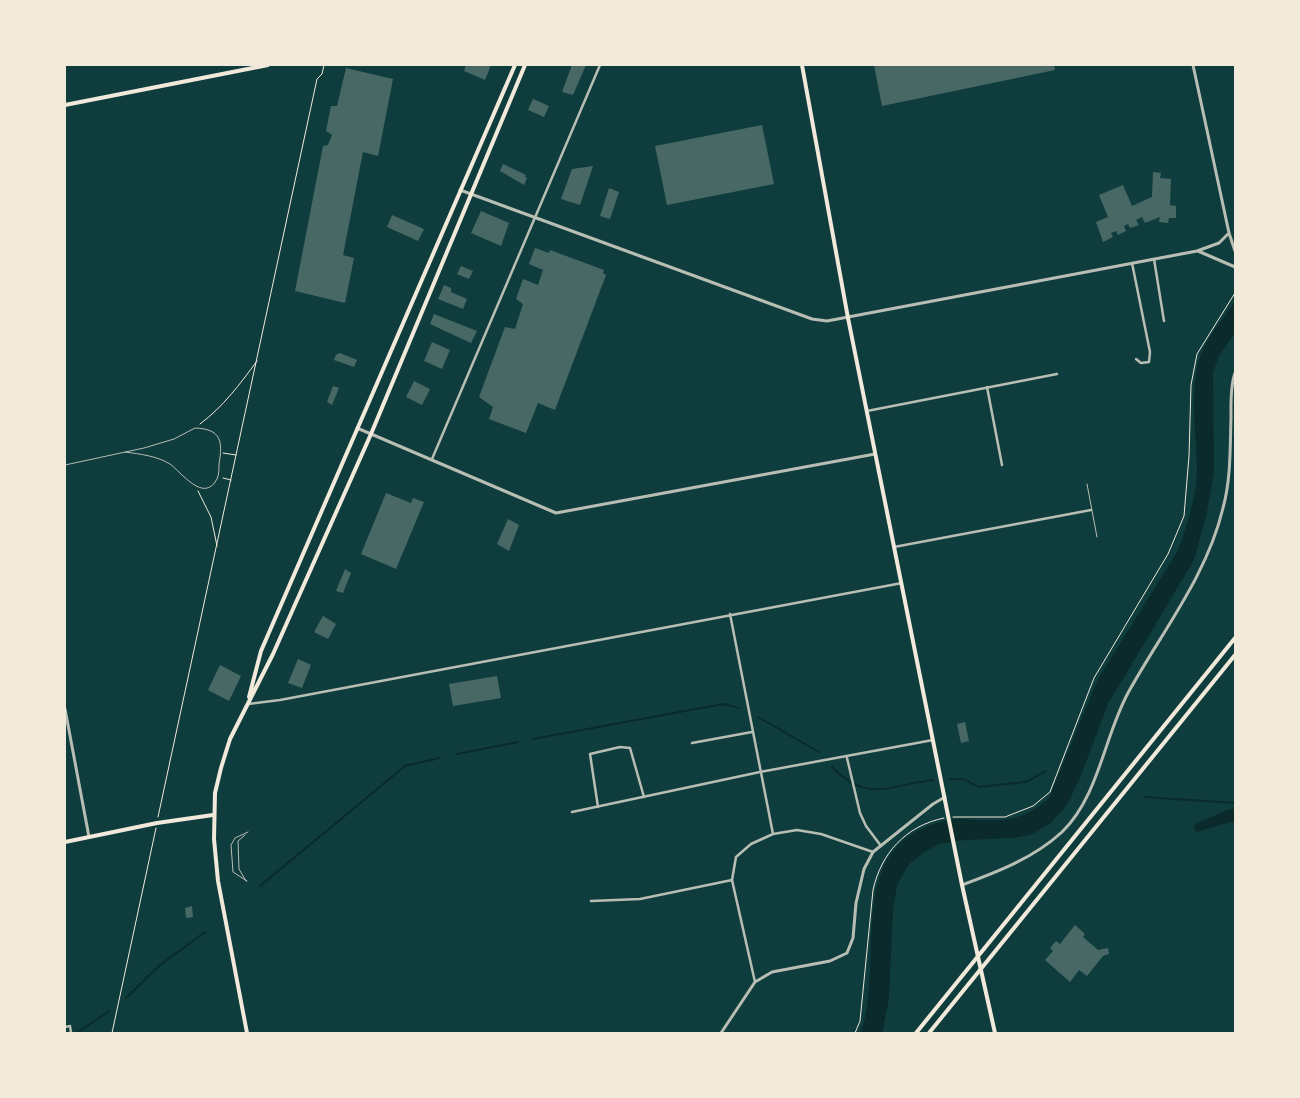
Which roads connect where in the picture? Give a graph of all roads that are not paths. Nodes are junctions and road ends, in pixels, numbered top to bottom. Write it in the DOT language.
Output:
graph roads {
  1 [pos="268,65"];
  2 [pos="515,65"];
  3 [pos="525,65"];
  4 [pos="600,65"];
  5 [pos="802,65"];
  6 [pos="1193,65"];
  7 [pos="65,105"];
  8 [pos="460,190"];
  9 [pos="472,194"];
  10 [pos="536,218"];
  11 [pos="1229,233"];
  12 [pos="1235,250"];
  13 [pos="1197,251"];
  14 [pos="1154,258"];
  15 [pos="1132,263"];
  16 [pos="1235,267"];
  17 [pos="848,318"];
  18 [pos="1164,321"];
  19 [pos="1136,360"];
  20 [pos="1235,373"];
  21 [pos="1056,374"];
  22 [pos="987,387"];
  23 [pos="867,411"];
  24 [pos="357,428"];
  25 [pos="371,434"];
  26 [pos="125,452"];
  27 [pos="876,454"];
  28 [pos="432,459"];
  29 [pos="65,465"];
  30 [pos="1002,465"];
  31 [pos="1087,484"];
  32 [pos="1091,510"];
  33 [pos="1097,537"];
  34 [pos="894,546"];
  35 [pos="902,582"];
  36 [pos="730,614"];
  37 [pos="1235,638"];
  38 [pos="1235,655"];
  39 [pos="247,704"];
  40 [pos="65,709"];
  41 [pos="752,732"];
  42 [pos="933,740"];
  43 [pos="692,743"];
  44 [pos="847,758"];
  45 [pos="760,772"];
  46 [pos="644,797"];
  47 [pos="945,797"];
  48 [pos="598,807"];
  49 [pos="572,812"];
  50 [pos="213,815"];
  51 [pos="773,834"];
  52 [pos="89,837"];
  53 [pos="65,842"];
  54 [pos="881,846"];
  55 [pos="873,852"];
  56 [pos="732,880"];
  57 [pos="246,881"];
  58 [pos="962,885"];
  59 [pos="591,901"];
  60 [pos="978,957"];
  61 [pos="981,968"];
  62 [pos="754,982"];
  63 [pos="65,1027"];
  64 [pos="71,1033"];
  65 [pos="247,1033"];
  66 [pos="721,1033"];
  67 [pos="916,1033"];
  68 [pos="929,1033"];
  69 [pos="995,1033"];
  1 -- 7 [label="main road"];
  2 -- 8 [label="main road"];
  3 -- 9 [label="main road"];
  4 -- 10 [label="street"];
  5 -- 17 [label="main road"];
  6 -- 11 [label="street"];
  8 -- 9 [label="street"];
  8 -- 24 [label="main road"];
  9 -- 10 [label="street"];
  9 -- 25 [label="main road"];
  10 -- 17 [label="street"];
  10 -- 28 [label="street"];
  11 -- 12 [label="street"];
  11 -- 13 [label="street"];
  13 -- 14 [label="street"];
  13 -- 16 [label="street"];
  14 -- 15 [label="street"];
  14 -- 18 [label="street"];
  15 -- 17 [label="street"];
  15 -- 19 [label="street"];
  17 -- 23 [label="main road"];
  20 -- 58 [label="street"];
  21 -- 22 [label="street"];
  22 -- 23 [label="street"];
  22 -- 30 [label="street"];
  23 -- 27 [label="main road"];
  24 -- 25 [label="street"];
  24 -- 39 [label="main road"];
  25 -- 28 [label="street"];
  25 -- 39 [label="main road"];
  26 -- 26 [label="lane"];
  26 -- 29 [label="lane"];
  27 -- 28 [label="street"];
  27 -- 34 [label="main road"];
  31 -- 32 [label="lane"];
  32 -- 33 [label="lane"];
  32 -- 34 [label="street"];
  34 -- 35 [label="main road"];
  35 -- 36 [label="street"];
  35 -- 42 [label="main road"];
  36 -- 39 [label="street"];
  36 -- 41 [label="street"];
  37 -- 60 [label="main road"];
  38 -- 61 [label="main road"];
  39 -- 50 [label="main road"];
  40 -- 52 [label="street"];
  41 -- 43 [label="street"];
  41 -- 45 [label="street"];
  42 -- 44 [label="street"];
  42 -- 47 [label="main road"];
  44 -- 45 [label="street"];
  44 -- 54 [label="street"];
  45 -- 46 [label="street"];
  45 -- 51 [label="street"];
  46 -- 48 [label="street"];
  46 -- 48 [label="street"];
  47 -- 54 [label="street"];
  47 -- 58 [label="main road"];
  48 -- 49 [label="street"];
  50 -- 52 [label="main road"];
  50 -- 65 [label="main road"];
  51 -- 55 [label="street"];
  51 -- 56 [label="street"];
  52 -- 53 [label="main road"];
  54 -- 55 [label="street"];
  55 -- 62 [label="street"];
  56 -- 59 [label="street"];
  56 -- 62 [label="street"];
  57 -- 57 [label="lane"];
  58 -- 60 [label="main road"];
  60 -- 61 [label="main road"];
  60 -- 67 [label="main road"];
  61 -- 68 [label="main road"];
  61 -- 69 [label="main road"];
  62 -- 66 [label="street"];
  63 -- 64 [label="street"];
}
